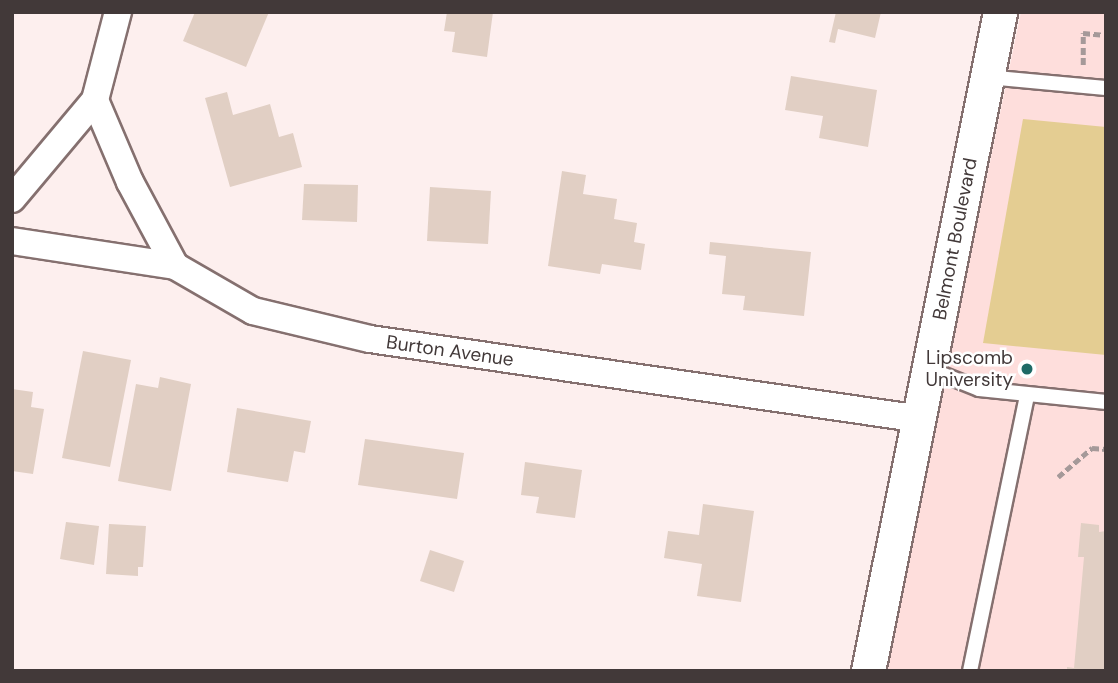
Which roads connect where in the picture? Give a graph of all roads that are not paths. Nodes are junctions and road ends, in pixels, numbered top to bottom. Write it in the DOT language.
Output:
graph roads {
  1 [pos="118,12"];
  2 [pos="1000,12"];
  3 [pos="987,77"];
  4 [pos="1106,88"];
  5 [pos="95,100"];
  6 [pos="12,199"];
  7 [pos="12,241"];
  8 [pos="175,266"];
  9 [pos="929,369"];
  10 [pos="1027,395"];
  11 [pos="1106,402"];
  12 [pos="920,419"];
  13 [pos="868,671"];
  14 [pos="970,671"];
  1 -- 5 [label="street"];
  2 -- 3 [label="street, Belmont Boulevard"];
  3 -- 4 [label="lane"];
  3 -- 9 [label="street, Belmont Boulevard"];
  5 -- 6 [label="street"];
  5 -- 8 [label="street"];
  7 -- 8 [label="street"];
  8 -- 12 [label="street, Burton Avenue"];
  9 -- 10 [label="lane"];
  9 -- 12 [label="street, Belmont Boulevard"];
  10 -- 11 [label="lane"];
  10 -- 14 [label="lane"];
  12 -- 13 [label="street, Belmont Boulevard"];
}
